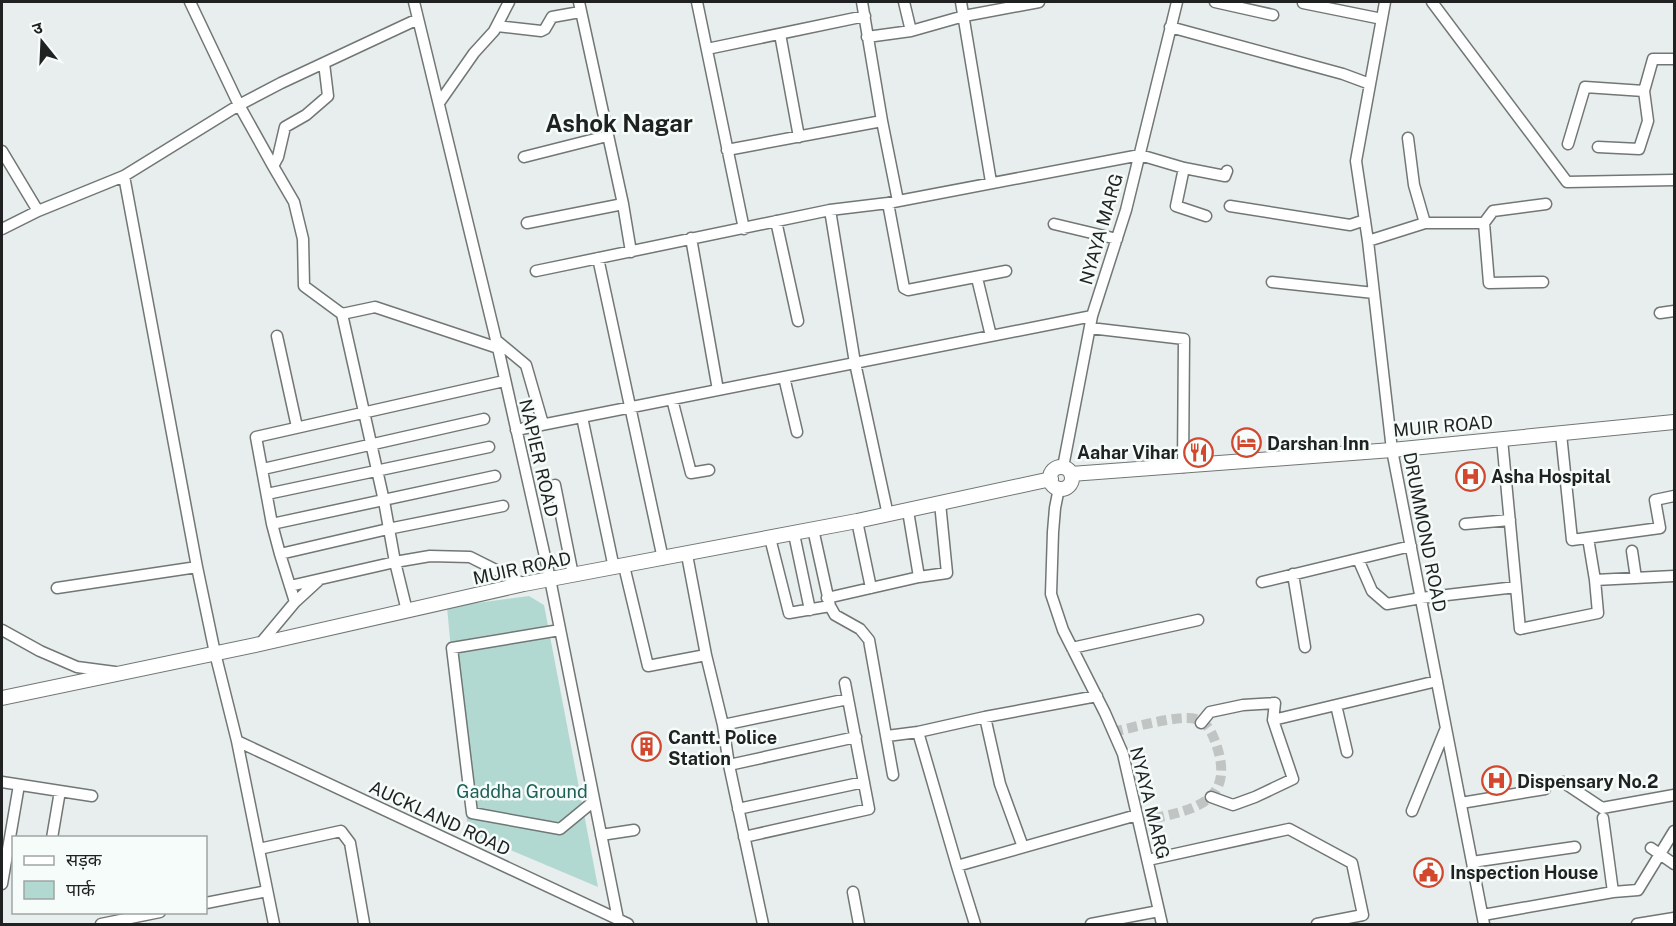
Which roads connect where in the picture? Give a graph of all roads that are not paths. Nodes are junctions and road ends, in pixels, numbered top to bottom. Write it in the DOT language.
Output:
graph roads {
  1 [pos="190,2"];
  2 [pos="414,2"];
  3 [pos="509,2"];
  4 [pos="697,2"];
  5 [pos="862,2"];
  6 [pos="904,2"];
  7 [pos="961,2"];
  8 [pos="1039,2"];
  9 [pos="1177,2"];
  10 [pos="1215,2"];
  11 [pos="1385,2"];
  12 [pos="1432,2"];
  13 [pos="1303,3"];
  14 [pos="579,7"];
  15 [pos="1273,15"];
  16 [pos="865,16"];
  17 [pos="964,16"];
  18 [pos="418,19"];
  19 [pos="1382,19"];
  20 [pos="497,26"];
  21 [pos="1170,27"];
  22 [pos="911,31"];
  23 [pos="780,34"];
  24 [pos="867,37"];
  25 [pos="707,48"];
  26 [pos="1674,59"];
  27 [pos="324,63"];
  28 [pos="1370,84"];
  29 [pos="1644,91"];
  30 [pos="439,103"];
  31 [pos="239,105"];
  32 [pos="882,121"];
  33 [pos="607,136"];
  34 [pos="799,137"];
  35 [pos="1408,138"];
  36 [pos="1568,144"];
  37 [pos="1598,147"];
  38 [pos="727,150"];
  39 [pos="2,151"];
  40 [pos="1140,154"];
  41 [pos="524,157"];
  42 [pos="273,166"];
  43 [pos="1184,168"];
  44 [pos="1227,171"];
  45 [pos="124,176"];
  46 [pos="1674,180"];
  47 [pos="991,182"];
  48 [pos="893,202"];
  49 [pos="623,204"];
  50 [pos="1546,204"];
  51 [pos="1230,206"];
  52 [pos="830,210"];
  53 [pos="38,211"];
  54 [pos="1206,216"];
  55 [pos="1365,220"];
  56 [pos="776,221"];
  57 [pos="1425,223"];
  58 [pos="1484,223"];
  59 [pos="527,224"];
  60 [pos="1054,224"];
  61 [pos="744,229"];
  62 [pos="2,230"];
  63 [pos="691,238"];
  64 [pos="1117,239"];
  65 [pos="1368,241"];
  66 [pos="631,252"];
  67 [pos="598,258"];
  68 [pos="536,271"];
  69 [pos="1006,272"];
  70 [pos="977,278"];
  71 [pos="1272,282"];
  72 [pos="1543,282"];
  73 [pos="1374,293"];
  74 [pos="1660,312"];
  75 [pos="1674,312"];
  76 [pos="342,314"];
  77 [pos="1092,316"];
  78 [pos="798,321"];
  79 [pos="1090,328"];
  80 [pos="277,336"];
  81 [pos="991,336"];
  82 [pos="497,344"];
  83 [pos="855,363"];
  84 [pos="784,377"];
  85 [pos="504,381"];
  86 [pos="718,390"];
  87 [pos="672,399"];
  88 [pos="631,408"];
  89 [pos="364,413"];
  90 [pos="582,417"];
  91 [pos="484,419"];
  92 [pos="543,424"];
  93 [pos="1674,424"];
  94 [pos="297,427"];
  95 [pos="516,430"];
  96 [pos="797,432"];
  97 [pos="1561,434"];
  98 [pos="1502,439"];
  99 [pos="370,445"];
  100 [pos="489,447"];
  101 [pos="1392,450"];
  102 [pos="1183,466"];
  103 [pos="263,469"];
  104 [pos="709,470"];
  105 [pos="377,471"];
  106 [pos="1067,471"];
  107 [pos="495,476"];
  108 [pos="1055,484"];
  109 [pos="555,485"];
  110 [pos="267,494"];
  111 [pos="1674,496"];
  112 [pos="384,501"];
  113 [pos="940,503"];
  114 [pos="503,506"];
  115 [pos="908,511"];
  116 [pos="888,515"];
  117 [pos="1510,520"];
  118 [pos="857,521"];
  119 [pos="272,524"];
  120 [pos="1465,524"];
  121 [pos="388,529"];
  122 [pos="813,530"];
  123 [pos="794,534"];
  124 [pos="771,538"];
  125 [pos="1588,538"];
  126 [pos="1410,546"];
  127 [pos="1632,551"];
  128 [pos="280,554"];
  129 [pos="687,555"];
  130 [pos="1358,558"];
  131 [pos="663,559"];
  132 [pos="395,562"];
  133 [pos="197,567"];
  134 [pos="619,567"];
  135 [pos="1293,574"];
  136 [pos="573,575"];
  137 [pos="1674,576"];
  138 [pos="919,577"];
  139 [pos="1636,578"];
  140 [pos="319,579"];
  141 [pos="550,579"];
  142 [pos="1595,580"];
  143 [pos="1262,582"];
  144 [pos="524,584"];
  145 [pos="290,586"];
  146 [pos="1516,587"];
  147 [pos="57,588"];
  148 [pos="871,588"];
  149 [pos="1421,598"];
  150 [pos="828,602"];
  151 [pos="294,603"];
  152 [pos="810,610"];
  153 [pos="407,611"];
  154 [pos="1198,620"];
  155 [pos="2,630"];
  156 [pos="560,630"];
  157 [pos="260,644"];
  158 [pos="1305,647"];
  159 [pos="1072,648"];
  160 [pos="215,653"];
  161 [pos="706,655"];
  162 [pos="123,673"];
  163 [pos="1437,681"];
  164 [pos="845,683"];
  165 [pos="1097,696"];
  166 [pos="2,698"];
  167 [pos="848,699"];
  168 [pos="1336,705"];
  169 [pos="986,717"];
  170 [pos="1273,720"];
  171 [pos="1201,723"];
  172 [pos="723,725"];
  173 [pos="1446,728"];
  174 [pos="918,732"];
  175 [pos="886,736"];
  176 [pos="855,737"];
  177 [pos="237,741"];
  178 [pos="1347,752"];
  179 [pos="729,765"];
  180 [pos="893,775"];
  181 [pos="2,782"];
  182 [pos="864,782"];
  183 [pos="1563,782"];
  184 [pos="19,785"];
  185 [pos="1545,789"];
  186 [pos="60,791"];
  187 [pos="1674,795"];
  188 [pos="92,796"];
  189 [pos="1211,797"];
  190 [pos="594,801"];
  191 [pos="1461,803"];
  192 [pos="738,809"];
  193 [pos="1412,812"];
  194 [pos="1137,815"];
  195 [pos="1603,818"];
  196 [pos="633,830"];
  197 [pos="1674,831"];
  198 [pos="601,835"];
  199 [pos="52,836"];
  200 [pos="744,837"];
  201 [pos="1023,848"];
  202 [pos="1575,848"];
  203 [pos="259,849"];
  204 [pos="1656,851"];
  205 [pos="1148,860"];
  206 [pos="1472,862"];
  207 [pos="1674,864"];
  208 [pos="957,866"];
  209 [pos="2,885"];
  210 [pos="267,891"];
  211 [pos="853,892"];
  212 [pos="1613,892"];
  213 [pos="207,903"];
  214 [pos="1159,911"];
  215 [pos="151,914"];
  216 [pos="1674,918"];
  217 [pos="1483,920"];
  218 [pos="364,923"];
  219 [pos="621,923"];
  220 [pos="105,924"];
  221 [pos="274,924"];
  222 [pos="763,924"];
  223 [pos="859,924"];
  224 [pos="975,924"];
  225 [pos="1091,924"];
  226 [pos="1161,924"];
  227 [pos="1317,924"];
  228 [pos="1638,924"];
  1 -- 31 [label="street"];
  2 -- 18 [label="street, NAPIER ROAD"];
  3 -- 20 [label="street"];
  4 -- 25 [label="street"];
  5 -- 16 [label="street"];
  6 -- 22 [label="street"];
  7 -- 17 [label="street"];
  8 -- 17 [label="street"];
  9 -- 21 [label="street, NYAYA MARG"];
  10 -- 15 [label="street"];
  11 -- 19 [label="street, DRUMMOND ROAD"];
  12 -- 46 [label="street"];
  13 -- 19 [label="street"];
  14 -- 20 [label="street"];
  14 -- 33 [label="street"];
  16 -- 23 [label="street"];
  16 -- 24 [label="street"];
  17 -- 22 [label="street"];
  17 -- 47 [label="street"];
  18 -- 27 [label="street"];
  18 -- 30 [label="street, NAPIER ROAD"];
  19 -- 28 [label="street, DRUMMOND ROAD"];
  20 -- 30 [label="street"];
  21 -- 28 [label="street"];
  21 -- 40 [label="street, NYAYA MARG"];
  22 -- 24 [label="street"];
  23 -- 25 [label="street"];
  23 -- 34 [label="street"];
  24 -- 32 [label="street"];
  25 -- 38 [label="street"];
  26 -- 29 [label="street"];
  27 -- 31 [label="street"];
  27 -- 42 [label="street"];
  28 -- 55 [label="street, DRUMMOND ROAD"];
  29 -- 36 [label="street"];
  29 -- 37 [label="street"];
  30 -- 82 [label="street, NAPIER ROAD"];
  31 -- 42 [label="street"];
  31 -- 45 [label="street"];
  32 -- 34 [label="street"];
  32 -- 48 [label="street"];
  33 -- 41 [label="street"];
  33 -- 49 [label="street"];
  34 -- 38 [label="street"];
  35 -- 57 [label="street"];
  38 -- 61 [label="street"];
  39 -- 53 [label="street"];
  40 -- 43 [label="street"];
  40 -- 47 [label="street"];
  40 -- 64 [label="street, NYAYA MARG"];
  42 -- 76 [label="street"];
  43 -- 44 [label="street"];
  43 -- 54 [label="street"];
  45 -- 53 [label="street"];
  45 -- 133 [label="street"];
  47 -- 48 [label="street"];
  48 -- 52 [label="street"];
  48 -- 70 [label="street"];
  49 -- 59 [label="street"];
  49 -- 66 [label="street"];
  50 -- 58 [label="street"];
  51 -- 55 [label="street"];
  52 -- 56 [label="street"];
  52 -- 83 [label="street"];
  53 -- 62 [label="street"];
  55 -- 65 [label="street, DRUMMOND ROAD"];
  56 -- 61 [label="street"];
  56 -- 78 [label="street"];
  57 -- 58 [label="street"];
  57 -- 65 [label="street"];
  58 -- 72 [label="street"];
  60 -- 64 [label="street"];
  61 -- 63 [label="street"];
  63 -- 66 [label="street"];
  63 -- 86 [label="street"];
  64 -- 77 [label="street, NYAYA MARG"];
  65 -- 73 [label="street, DRUMMOND ROAD"];
  66 -- 67 [label="street"];
  67 -- 68 [label="street"];
  67 -- 88 [label="street"];
  69 -- 70 [label="street"];
  70 -- 81 [label="street"];
  71 -- 73 [label="street"];
  73 -- 101 [label="street, DRUMMOND ROAD"];
  74 -- 75 [label="street"];
  76 -- 82 [label="street"];
  76 -- 89 [label="street"];
  77 -- 79 [label="street, NYAYA MARG"];
  77 -- 81 [label="street"];
  79 -- 102 [label="street"];
  79 -- 106 [label="street, NYAYA MARG"];
  80 -- 94 [label="street"];
  81 -- 83 [label="street"];
  82 -- 85 [label="street, NAPIER ROAD"];
  82 -- 92 [label="street"];
  83 -- 84 [label="street"];
  83 -- 116 [label="street"];
  84 -- 86 [label="street"];
  84 -- 96 [label="street"];
  85 -- 89 [label="street"];
  85 -- 95 [label="street, NAPIER ROAD"];
  86 -- 87 [label="street"];
  87 -- 88 [label="street"];
  87 -- 104 [label="street"];
  88 -- 90 [label="street"];
  88 -- 131 [label="street"];
  89 -- 94 [label="street"];
  89 -- 99 [label="street"];
  90 -- 92 [label="street"];
  90 -- 134 [label="street"];
  91 -- 99 [label="street"];
  92 -- 95 [label="street"];
  93 -- 97 [label="main road, MUIR ROAD"];
  94 -- 103 [label="street"];
  95 -- 141 [label="street, NAPIER ROAD"];
  97 -- 98 [label="main road, MUIR ROAD"];
  97 -- 125 [label="street"];
  98 -- 101 [label="main road, MUIR ROAD"];
  98 -- 117 [label="street"];
  99 -- 103 [label="street"];
  99 -- 105 [label="street"];
  100 -- 105 [label="street"];
  101 -- 102 [label="main road, MUIR ROAD"];
  101 -- 126 [label="street, DRUMMOND ROAD"];
  102 -- 106 [label="main road, MUIR ROAD"];
  103 -- 110 [label="street"];
  105 -- 110 [label="street"];
  105 -- 112 [label="street"];
  106 -- 108 [label="main road"];
  107 -- 112 [label="street"];
  108 -- 113 [label="main road, MUIR ROAD"];
  108 -- 159 [label="street, NYAYA MARG"];
  109 -- 136 [label="street"];
  110 -- 119 [label="street"];
  111 -- 125 [label="street"];
  112 -- 119 [label="street"];
  112 -- 121 [label="street"];
  113 -- 115 [label="main road, MUIR ROAD"];
  113 -- 138 [label="street"];
  114 -- 121 [label="street"];
  115 -- 116 [label="main road, MUIR ROAD"];
  115 -- 138 [label="street"];
  116 -- 118 [label="main road, MUIR ROAD"];
  117 -- 120 [label="street"];
  117 -- 146 [label="street"];
  118 -- 122 [label="main road, MUIR ROAD"];
  118 -- 148 [label="street"];
  119 -- 128 [label="street"];
  121 -- 128 [label="street"];
  121 -- 132 [label="street"];
  122 -- 123 [label="main road, MUIR ROAD"];
  122 -- 150 [label="street"];
  123 -- 124 [label="main road, MUIR ROAD"];
  123 -- 152 [label="street"];
  124 -- 129 [label="main road, MUIR ROAD"];
  124 -- 152 [label="street"];
  125 -- 142 [label="street"];
  126 -- 130 [label="street"];
  126 -- 149 [label="street, DRUMMOND ROAD"];
  127 -- 139 [label="street"];
  128 -- 145 [label="street"];
  129 -- 131 [label="main road, MUIR ROAD"];
  129 -- 161 [label="street"];
  130 -- 135 [label="street"];
  130 -- 149 [label="street"];
  131 -- 134 [label="main road, MUIR ROAD"];
  132 -- 140 [label="street"];
  132 -- 144 [label="street"];
  132 -- 153 [label="street"];
  133 -- 147 [label="street"];
  133 -- 160 [label="street"];
  134 -- 136 [label="main road, MUIR ROAD"];
  134 -- 161 [label="street"];
  135 -- 143 [label="street"];
  135 -- 158 [label="street"];
  136 -- 141 [label="main road, MUIR ROAD"];
  137 -- 139 [label="street"];
  138 -- 148 [label="street"];
  139 -- 142 [label="street"];
  140 -- 145 [label="street"];
  140 -- 151 [label="street"];
  141 -- 144 [label="main road, MUIR ROAD"];
  141 -- 156 [label="street, NAPIER ROAD"];
  142 -- 146 [label="street"];
  144 -- 153 [label="main road, MUIR ROAD"];
  145 -- 151 [label="street"];
  146 -- 149 [label="street"];
  148 -- 150 [label="street"];
  149 -- 163 [label="street, DRUMMOND ROAD"];
  150 -- 152 [label="street"];
  150 -- 175 [label="street"];
  151 -- 157 [label="street"];
  153 -- 157 [label="main road, MUIR ROAD"];
  154 -- 159 [label="street"];
  155 -- 162 [label="street"];
  156 -- 190 [label="street, NAPIER ROAD"];
  156 -- 190 [label="street"];
  157 -- 160 [label="main road, MUIR ROAD"];
  159 -- 165 [label="street, NYAYA MARG"];
  160 -- 162 [label="main road, MUIR ROAD"];
  160 -- 177 [label="street"];
  161 -- 172 [label="street"];
  162 -- 166 [label="main road, MUIR ROAD"];
  163 -- 168 [label="street"];
  163 -- 173 [label="street, DRUMMOND ROAD"];
  164 -- 167 [label="street"];
  165 -- 169 [label="street"];
  165 -- 194 [label="street, NYAYA MARG"];
  167 -- 172 [label="street"];
  167 -- 176 [label="street"];
  168 -- 170 [label="street"];
  168 -- 178 [label="street"];
  169 -- 174 [label="street"];
  169 -- 201 [label="street"];
  170 -- 171 [label="street"];
  170 -- 189 [label="street"];
  172 -- 179 [label="street"];
  173 -- 191 [label="street, DRUMMOND ROAD"];
  173 -- 193 [label="street"];
  174 -- 175 [label="street"];
  174 -- 208 [label="street"];
  175 -- 180 [label="street"];
  176 -- 179 [label="street"];
  176 -- 182 [label="street"];
  177 -- 203 [label="street"];
  177 -- 219 [label="street, AUCKLAND ROAD"];
  179 -- 192 [label="street"];
  181 -- 184 [label="street"];
  182 -- 192 [label="street"];
  182 -- 200 [label="street"];
  183 -- 187 [label="street"];
  184 -- 186 [label="street"];
  184 -- 209 [label="street"];
  185 -- 191 [label="street"];
  186 -- 188 [label="street"];
  186 -- 199 [label="street"];
  190 -- 198 [label="street, NAPIER ROAD"];
  191 -- 206 [label="street, DRUMMOND ROAD"];
  192 -- 200 [label="street"];
  194 -- 201 [label="street"];
  194 -- 205 [label="street, NYAYA MARG"];
  195 -- 212 [label="street"];
  196 -- 198 [label="street"];
  197 -- 204 [label="street"];
  198 -- 219 [label="street, NAPIER ROAD"];
  200 -- 222 [label="street"];
  201 -- 208 [label="street"];
  202 -- 206 [label="street"];
  203 -- 210 [label="street"];
  203 -- 218 [label="street"];
  204 -- 207 [label="street"];
  204 -- 212 [label="street"];
  205 -- 214 [label="street, NYAYA MARG"];
  205 -- 227 [label="street"];
  206 -- 217 [label="street, DRUMMOND ROAD"];
  208 -- 224 [label="street"];
  210 -- 213 [label="street"];
  210 -- 221 [label="street"];
  211 -- 223 [label="street"];
  212 -- 217 [label="street"];
  214 -- 225 [label="street"];
  214 -- 226 [label="street, NYAYA MARG"];
  215 -- 220 [label="street"];
  216 -- 228 [label="street"];
}
